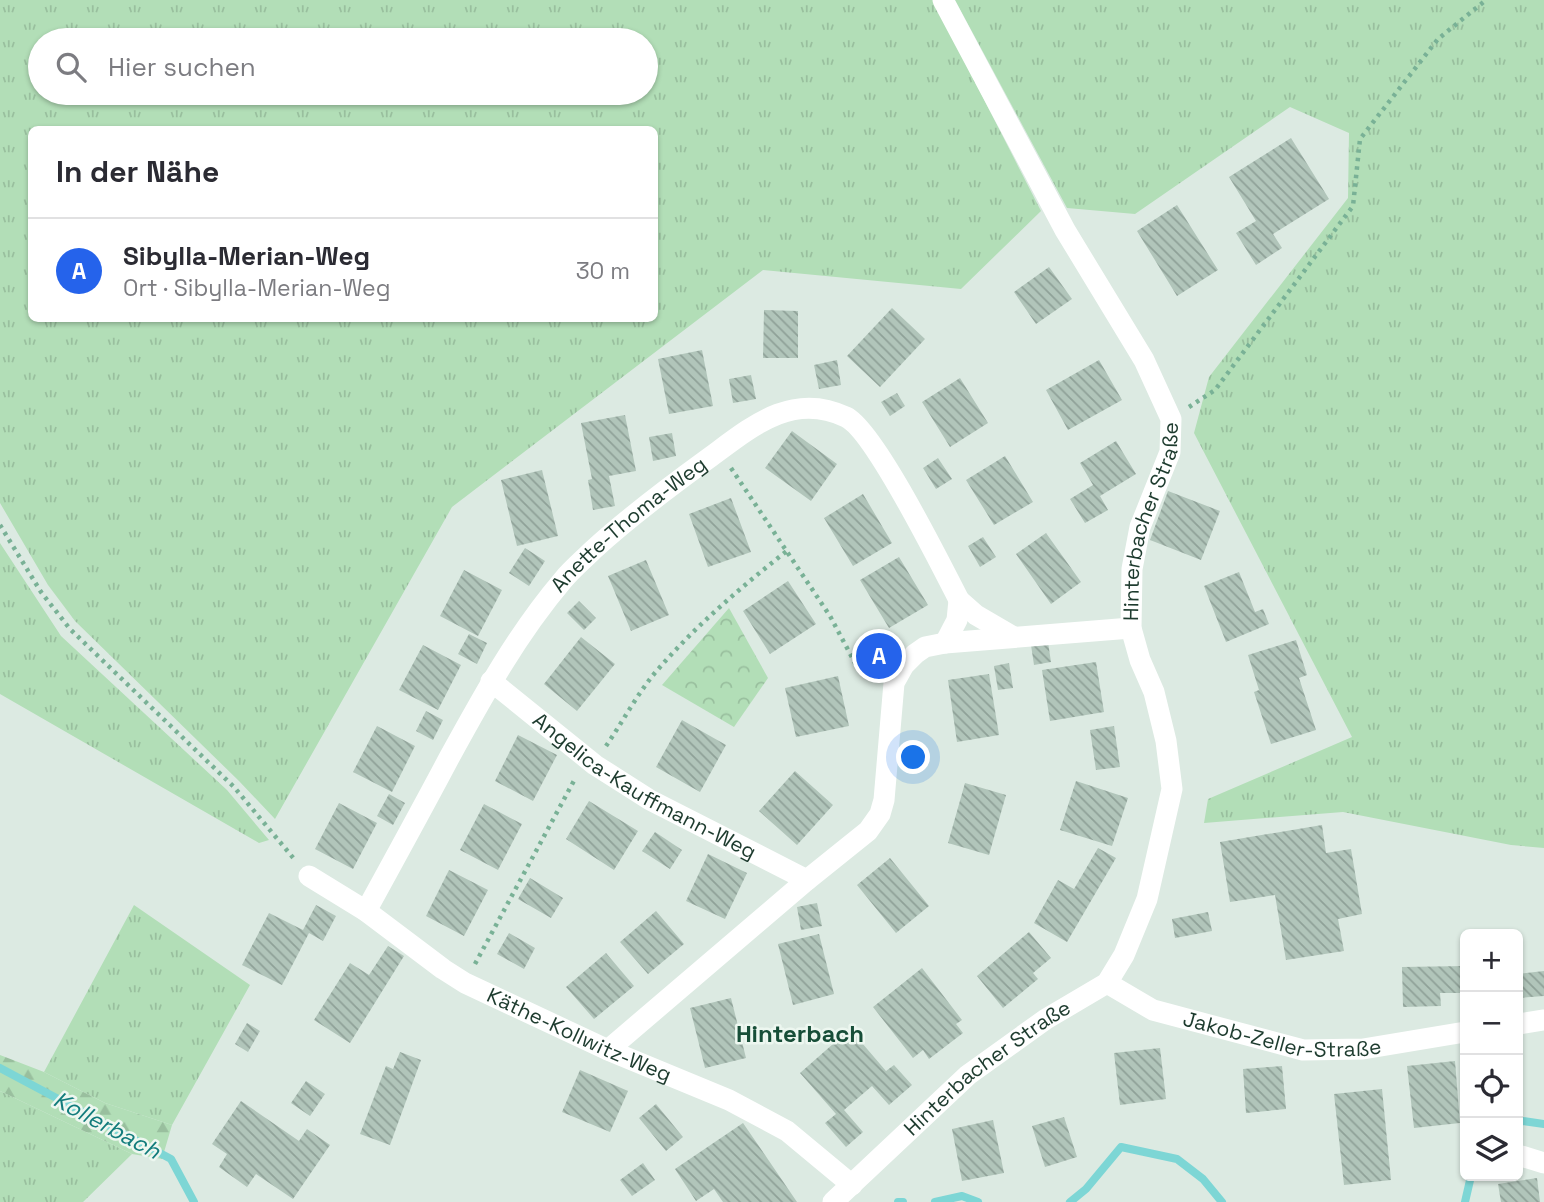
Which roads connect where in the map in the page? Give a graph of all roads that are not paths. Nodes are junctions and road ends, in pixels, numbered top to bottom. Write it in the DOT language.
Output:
graph roads {
  1 [pos="943,0"];
  2 [pos="959,600"];
  3 [pos="1131,628"];
  4 [pos="1012,636"];
  5 [pos="945,643"];
  6 [pos="491,681"];
  7 [pos="309,876"];
  8 [pos="807,880"];
  9 [pos="366,911"];
  10 [pos="1107,983"];
  11 [pos="1544,1020"];
  12 [pos="1523,1023"];
  13 [pos="1460,1033"];
  14 [pos="608,1051"];
  15 [pos="1523,1157"];
  16 [pos="1544,1163"];
  17 [pos="852,1185"];
  18 [pos="834,1202"];
  1 -- 3 [label="street, Hinterbacher Straße"];
  2 -- 4 [label="street, Anette-Thoma-Weg"];
  2 -- 5 [label="street"];
  2 -- 6 [label="street, Anette-Thoma-Weg"];
  3 -- 4 [label="street"];
  3 -- 10 [label="street, Hinterbacher Straße"];
  4 -- 5 [label="street"];
  5 -- 8 [label="street"];
  6 -- 8 [label="street, Angelica-Kauffmann-Weg"];
  6 -- 9 [label="street, Anette-Thoma-Weg"];
  7 -- 9 [label="street, Käthe-Kollwitz-Weg"];
  8 -- 14 [label="street"];
  9 -- 14 [label="street, Käthe-Kollwitz-Weg"];
  10 -- 13 [label="street, Jakob-Zeller-Straße"];
  10 -- 17 [label="street, Hinterbacher Straße"];
  11 -- 12 [label="street"];
  14 -- 17 [label="street, Käthe-Kollwitz-Weg"];
  15 -- 16 [label="street"];
  17 -- 18 [label="street, Hinterbacher Straße"];
}
